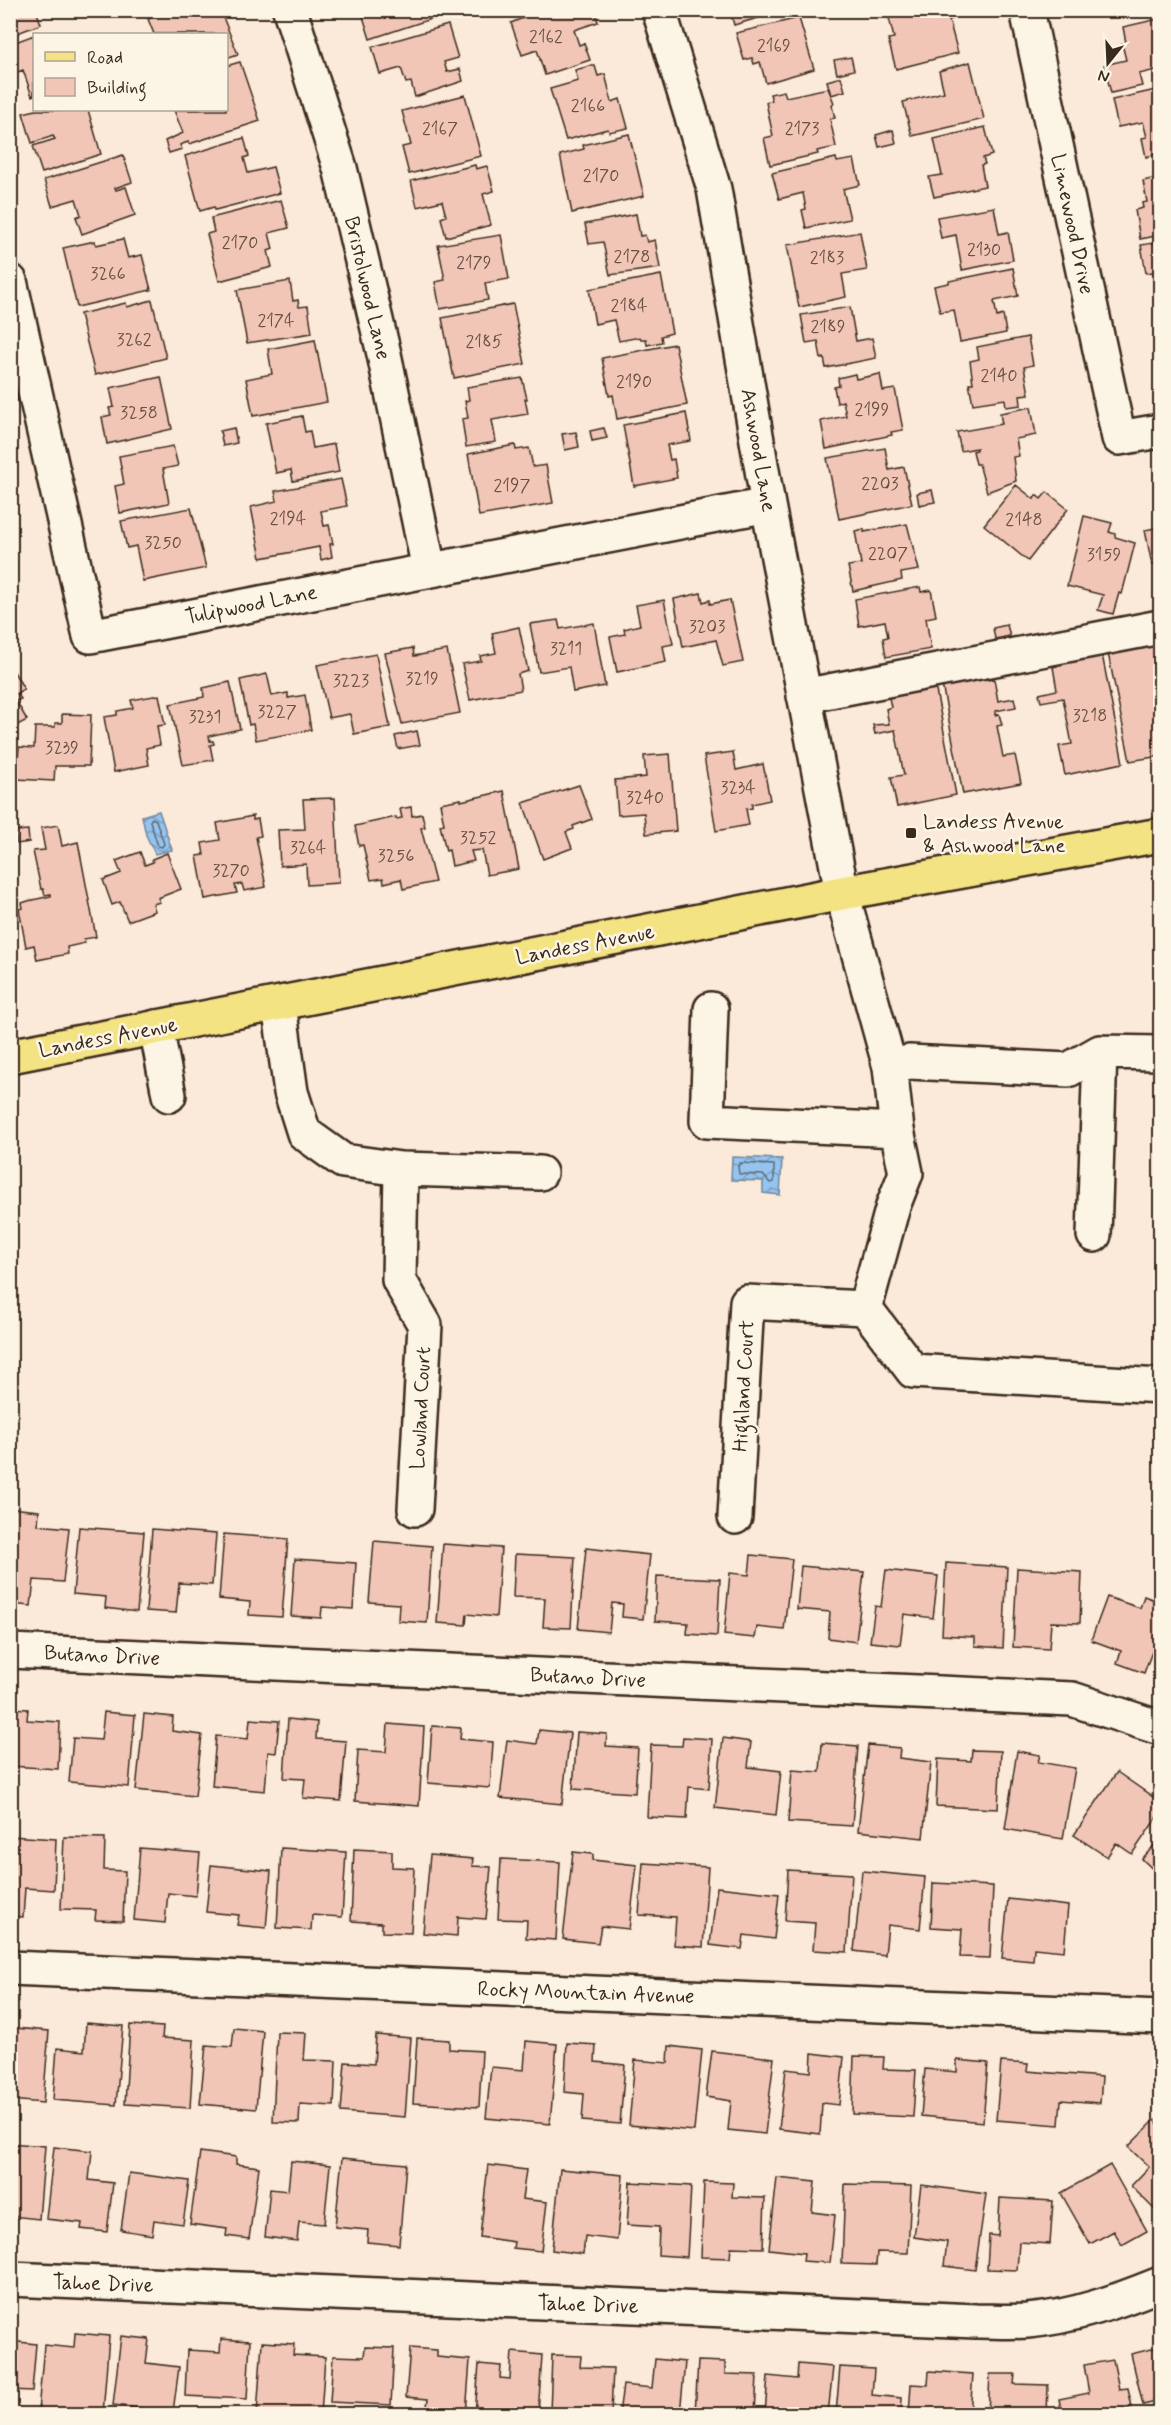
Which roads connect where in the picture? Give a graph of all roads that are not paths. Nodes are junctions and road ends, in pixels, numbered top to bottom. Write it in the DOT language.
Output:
graph roads {
  1 [pos="290,10"];
  2 [pos="659,10"];
  3 [pos="1027,10"];
  4 [pos="10,281"];
  5 [pos="1161,431"];
  6 [pos="768,505"];
  7 [pos="429,569"];
  8 [pos="1161,627"];
  9 [pos="804,696"];
  10 [pos="1161,835"];
  11 [pos="842,893"];
  12 [pos="279,1005"];
  13 [pos="711,1009"];
  14 [pos="156,1027"];
  15 [pos="1100,1052"];
  16 [pos="1161,1053"];
  17 [pos="10,1056"];
  18 [pos="890,1067"];
  19 [pos="169,1095"];
  20 [pos="897,1130"];
  21 [pos="401,1169"];
  22 [pos="540,1173"];
  23 [pos="1094,1235"];
  24 [pos="865,1308"];
  25 [pos="1161,1386"];
  26 [pos="415,1509"];
  27 [pos="735,1517"];
  28 [pos="10,1651"];
  29 [pos="1161,1728"];
  30 [pos="10,1968"];
  31 [pos="1161,2017"];
  32 [pos="10,2279"];
  33 [pos="1161,2284"];
  1 -- 7 [label="street, Bristolwood Lane"];
  2 -- 6 [label="street, Ashwood Lane"];
  3 -- 5 [label="street, Limewood Drive"];
  4 -- 7 [label="street, Tulipwood Lane"];
  6 -- 7 [label="street, Tulipwood Lane"];
  6 -- 9 [label="street, Ashwood Lane"];
  8 -- 9 [label="street"];
  9 -- 11 [label="street, Ashwood Lane"];
  10 -- 11 [label="main road, Landess Avenue"];
  11 -- 12 [label="main road, Landess Avenue"];
  11 -- 18 [label="street"];
  12 -- 14 [label="main road, Landess Avenue"];
  12 -- 21 [label="street"];
  13 -- 20 [label="street"];
  14 -- 17 [label="main road, Landess Avenue"];
  14 -- 19 [label="street"];
  15 -- 16 [label="street"];
  15 -- 18 [label="street"];
  15 -- 23 [label="street"];
  18 -- 20 [label="street"];
  20 -- 24 [label="street"];
  21 -- 22 [label="street"];
  21 -- 26 [label="street, Lowland Court"];
  24 -- 25 [label="street"];
  24 -- 27 [label="street, Highland Court"];
  28 -- 29 [label="street, Butano Drive"];
  30 -- 31 [label="street, Rocky Mountain Avenue"];
  32 -- 33 [label="street, Tahoe Drive"];
}
